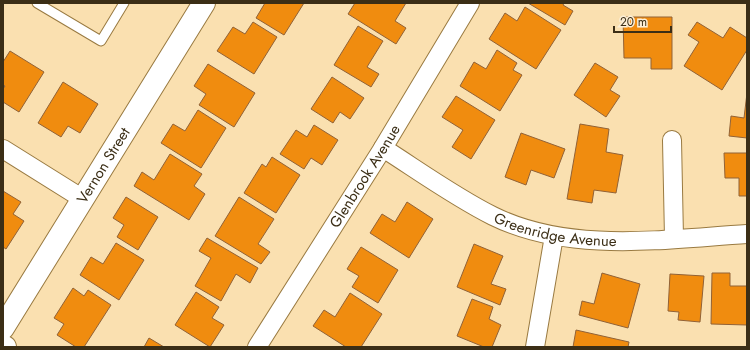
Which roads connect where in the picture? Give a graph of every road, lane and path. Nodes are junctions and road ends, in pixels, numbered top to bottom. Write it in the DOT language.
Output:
graph roads {
  1 [pos="37,3"];
  2 [pos="124,3"];
  3 [pos="204,3"];
  4 [pos="470,3"];
  5 [pos="672,140"];
  6 [pos="383,148"];
  7 [pos="3,149"];
  8 [pos="83,199"];
  9 [pos="747,234"];
  10 [pos="554,236"];
  11 [pos="674,238"];
  12 [pos="3,328"];
  13 [pos="257,347"];
  14 [pos="535,347"];
  1 -- 2 [label="lane"];
  3 -- 8 [label="street, Vernon Street"];
  4 -- 6 [label="street, Glenbrook Avenue"];
  5 -- 11 [label="street"];
  6 -- 10 [label="street, Greenridge Avenue"];
  6 -- 13 [label="street, Glenbrook Avenue"];
  7 -- 8 [label="street"];
  8 -- 12 [label="street, Vernon Street"];
  9 -- 11 [label="street, Greenridge Avenue"];
  10 -- 11 [label="street, Greenridge Avenue"];
  10 -- 14 [label="street"];
}
